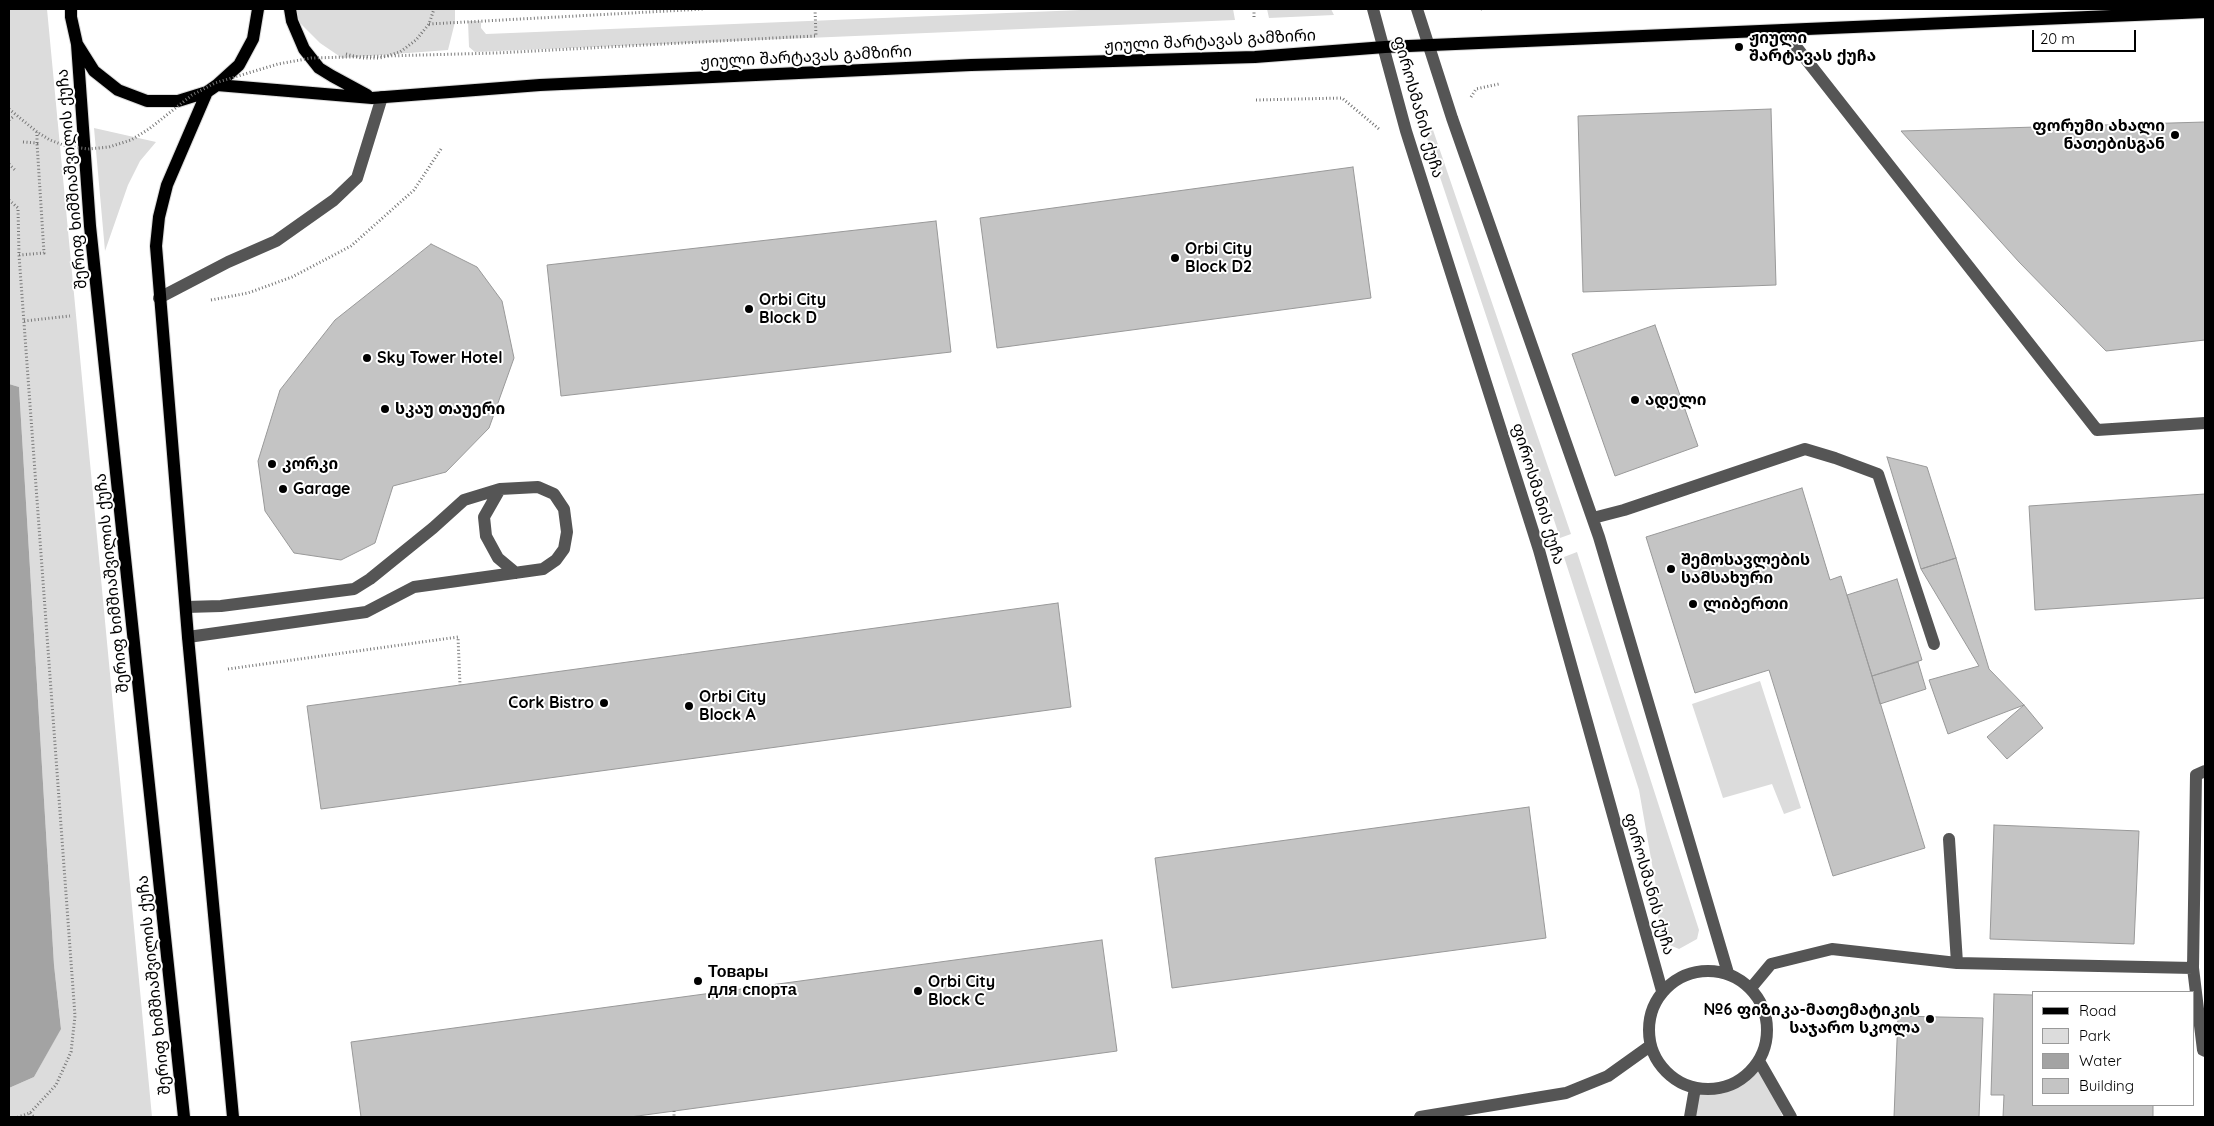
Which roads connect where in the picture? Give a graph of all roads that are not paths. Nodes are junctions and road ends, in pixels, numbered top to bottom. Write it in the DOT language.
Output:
graph roads {
  1 [pos="71,9"];
  2 [pos="258,9"];
  3 [pos="290,9"];
  4 [pos="1373,9"];
  5 [pos="1417,9"];
  6 [pos="2205,12"];
  7 [pos="1782,30"];
  8 [pos="77,44"];
  9 [pos="1428,46"];
  10 [pos="1385,47"];
  11 [pos="212,89"];
  12 [pos="376,97"];
  13 [pos="159,298"];
  14 [pos="2205,423"];
  15 [pos="500,489"];
  16 [pos="1593,518"];
  17 [pos="516,573"];
  18 [pos="186,608"];
  19 [pos="188,637"];
  20 [pos="1934,644"];
  21 [pos="2205,771"];
  22 [pos="1949,839"];
  23 [pos="1958,963"];
  24 [pos="2194,968"];
  25 [pos="1728,973"];
  26 [pos="1751,988"];
  27 [pos="1662,991"];
  28 [pos="1650,1046"];
  29 [pos="2205,1051"];
  30 [pos="1759,1061"];
  31 [pos="1695,1088"];
  32 [pos="184,1117"];
  33 [pos="232,1117"];
  34 [pos="1420,1117"];
  35 [pos="1690,1117"];
  36 [pos="1791,1117"];
  1 -- 8 [label="main road"];
  2 -- 11 [label="main road"];
  3 -- 12 [label="main road"];
  4 -- 10 [label="street, ფიროსმანის ქუჩა"];
  5 -- 9 [label="street, ფიროსმანის ქუჩა"];
  6 -- 7 [label="main road, ჟიული შარტავას გამზირი"];
  7 -- 9 [label="main road, ჟიული შარტავას გამზირი"];
  7 -- 14 [label="street"];
  8 -- 11 [label="main road"];
  8 -- 32 [label="main road, შერიფ ხიმშიაშვილის ქუჩა"];
  9 -- 10 [label="main road, ჟიული შარტავას გამზირი"];
  9 -- 16 [label="street, ფიროსმანის ქუჩა"];
  10 -- 12 [label="main road, ჟიული შარტავას გამზირი"];
  10 -- 27 [label="street, ფიროსმანის ქუჩა"];
  11 -- 12 [label="main road, ჟიული შარტავას გამზირი"];
  11 -- 13 [label="main road"];
  12 -- 13 [label="street"];
  13 -- 18 [label="main road"];
  15 -- 17 [label="street"];
  15 -- 17 [label="street"];
  15 -- 18 [label="street"];
  16 -- 20 [label="street"];
  16 -- 25 [label="street, ფიროსმანის ქუჩა"];
  17 -- 19 [label="street"];
  18 -- 19 [label="main road"];
  19 -- 33 [label="main road"];
  21 -- 24 [label="street"];
  22 -- 23 [label="street"];
  23 -- 24 [label="street"];
  23 -- 26 [label="street"];
  24 -- 29 [label="street"];
  25 -- 26 [label="street"];
  25 -- 27 [label="street"];
  26 -- 30 [label="street"];
  27 -- 28 [label="street"];
  28 -- 31 [label="street"];
  28 -- 34 [label="street"];
  30 -- 31 [label="street"];
  30 -- 36 [label="street"];
  31 -- 35 [label="street"];
}
